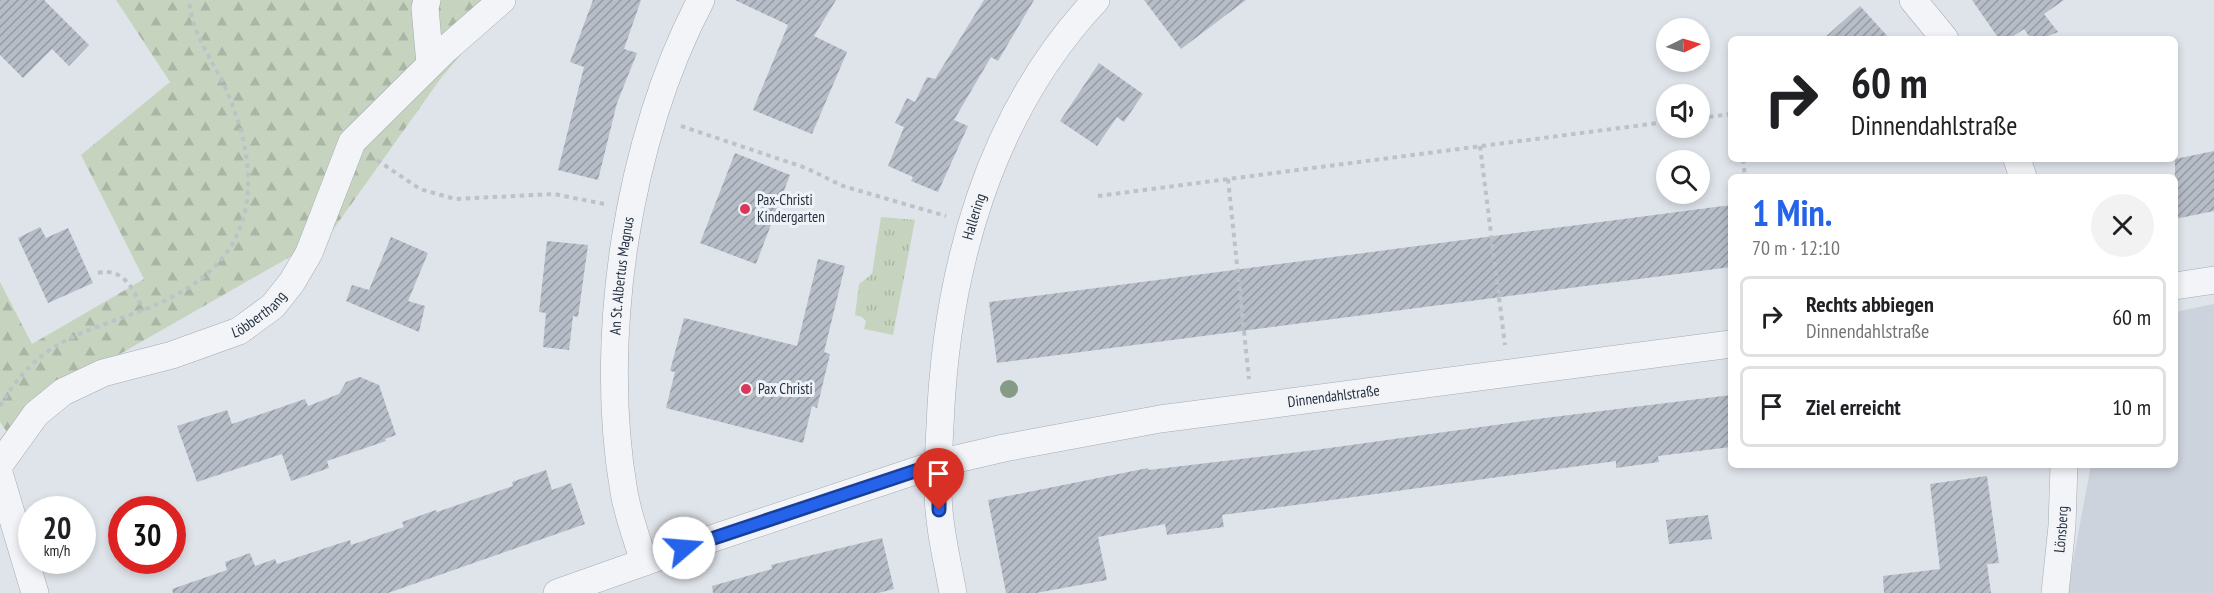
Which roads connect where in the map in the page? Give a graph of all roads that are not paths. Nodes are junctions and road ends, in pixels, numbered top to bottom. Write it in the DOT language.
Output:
graph roads {
  1 [pos="427,0"];
  2 [pos="701,0"];
  3 [pos="1096,0"];
  4 [pos="1913,0"];
  5 [pos="494,4"];
  6 [pos="1943,36"];
  7 [pos="430,64"];
  8 [pos="2214,280"];
  9 [pos="2178,285"];
  10 [pos="1728,344"];
  11 [pos="939,463"];
  12 [pos="0,464"];
  13 [pos="2064,468"];
  14 [pos="0,476"];
  15 [pos="644,562"];
  16 [pos="35,593"];
  17 [pos="558,593"];
  18 [pos="953,593"];
  19 [pos="2055,593"];
  1 -- 7 [label="street"];
  2 -- 15 [label="street, An St. Albertus Magnus"];
  3 -- 11 [label="street, Hallering"];
  4 -- 6 [label="street"];
  5 -- 7 [label="street, Löbberthang"];
  7 -- 12 [label="street, Löbberthang"];
  8 -- 9 [label="street"];
  10 -- 11 [label="street, Dinnendahlstraße"];
  11 -- 15 [label="street, Dinnendahlstraße"];
  11 -- 18 [label="street"];
  13 -- 19 [label="street, Lönsberg"];
  14 -- 16 [label="street"];
  15 -- 17 [label="street, Dinnendahlstraße"];
}
